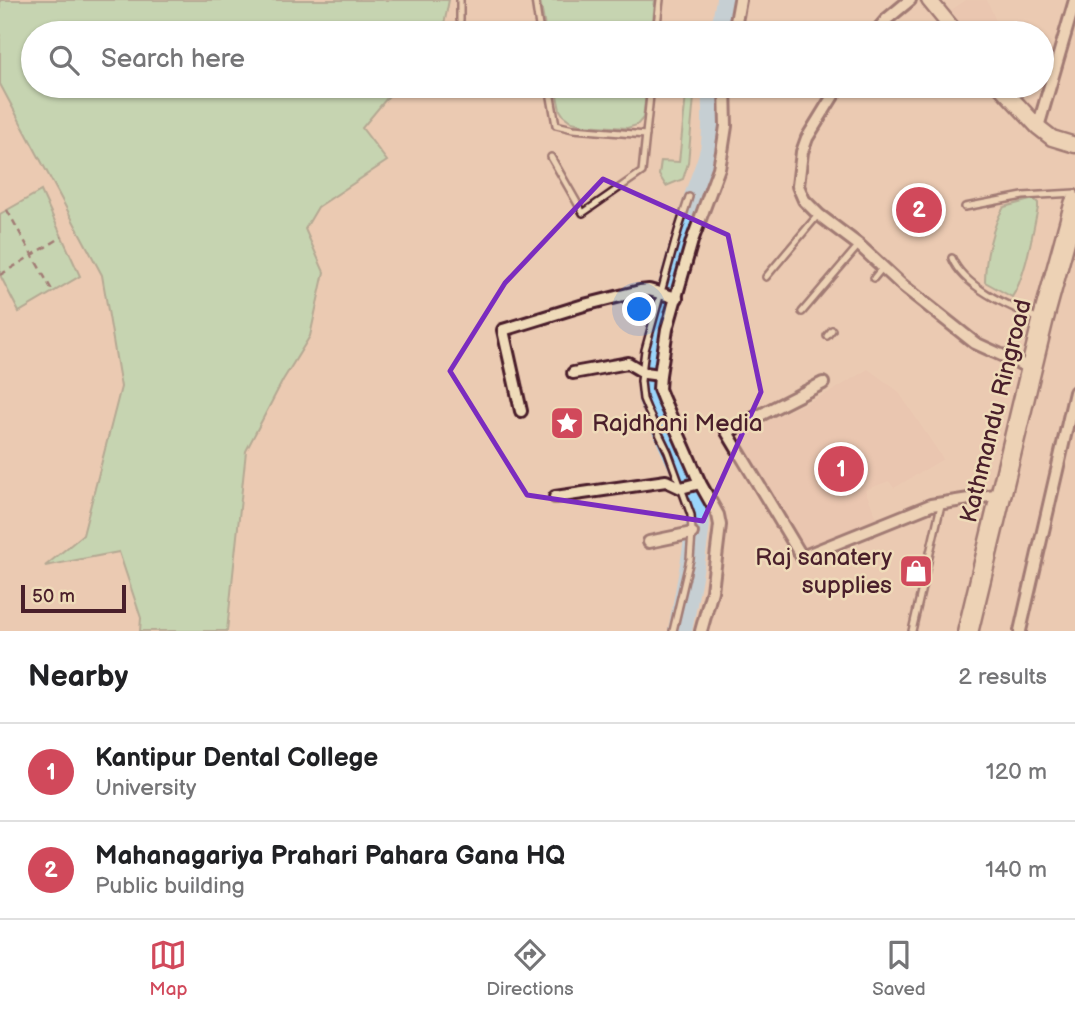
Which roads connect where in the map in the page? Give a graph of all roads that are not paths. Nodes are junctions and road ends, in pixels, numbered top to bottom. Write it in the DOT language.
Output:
graph roads {
  1 [pos="460,0"];
  2 [pos="535,0"];
  3 [pos="660,0"];
  4 [pos="740,0"];
  5 [pos="909,0"];
  6 [pos="929,0"];
  7 [pos="1074,0"];
  8 [pos="460,20"];
  9 [pos="538,21"];
  10 [pos="657,21"];
  11 [pos="736,21"];
  12 [pos="885,21"];
  13 [pos="946,21"];
  14 [pos="1054,71"];
  15 [pos="551,98"];
  16 [pos="650,98"];
  17 [pos="725,98"];
  18 [pos="832,98"];
  19 [pos="1011,98"];
  20 [pos="1046,98"];
  21 [pos="1038,127"];
  22 [pos="646,135"];
  23 [pos="1075,145"];
  24 [pos="551,157"];
  25 [pos="1075,193"];
  26 [pos="690,198"];
  27 [pos="1075,203"];
  28 [pos="965,207"];
  29 [pos="819,215"];
  30 [pos="859,245"];
  31 [pos="952,258"];
  32 [pos="883,267"];
  33 [pos="766,277"];
  34 [pos="874,278"];
  35 [pos="668,295"];
  36 [pos="802,312"];
  37 [pos="1044,320"];
  38 [pos="832,330"];
  39 [pos="827,336"];
  40 [pos="1032,369"];
  41 [pos="573,373"];
  42 [pos="650,373"];
  43 [pos="823,383"];
  44 [pos="1075,392"];
  45 [pos="521,411"];
  46 [pos="690,486"];
  47 [pos="1001,494"];
  48 [pos="555,497"];
  49 [pos="942,503"];
  50 [pos="692,533"];
  51 [pos="649,542"];
  52 [pos="673,631"];
  53 [pos="701,631"];
  54 [pos="912,631"];
  55 [pos="968,631"];
  56 [pos="1020,631"];
  1 -- 8 [label="lane"];
  2 -- 9 [label="lane"];
  3 -- 10 [label="lane"];
  4 -- 11 [label="street"];
  5 -- 12 [label="street"];
  6 -- 13 [label="street"];
  7 -- 14 [label="street"];
  15 -- 22 [label="lane"];
  16 -- 22 [label="lane"];
  17 -- 35 [label="street"];
  18 -- 29 [label="street"];
  19 -- 21 [label="street"];
  20 -- 21 [label="street"];
  21 -- 23 [label="street"];
  22 -- 24 [label="lane"];
  25 -- 28 [label="lane"];
  26 -- 35 [label="lane"];
  27 -- 37 [label="highway, Kathmandu Ringroad"];
  29 -- 30 [label="street"];
  29 -- 33 [label="lane"];
  30 -- 32 [label="street"];
  30 -- 36 [label="lane"];
  31 -- 37 [label="lane"];
  32 -- 34 [label="lane"];
  32 -- 40 [label="street"];
  35 -- 42 [label="street"];
  35 -- 42 [label="lane"];
  35 -- 45 [label="street"];
  37 -- 40 [label="highway, Kathmandu Ringroad"];
  38 -- 39 [label="lane"];
  40 -- 47 [label="highway, Kathmandu Ringroad"];
  41 -- 42 [label="street"];
  42 -- 46 [label="street"];
  42 -- 46 [label="lane"];
  43 -- 49 [label="street"];
  44 -- 56 [label="street"];
  46 -- 48 [label="street"];
  46 -- 50 [label="lane"];
  46 -- 53 [label="street"];
  47 -- 49 [label="street"];
  47 -- 55 [label="highway, Kathmandu Ringroad"];
  49 -- 54 [label="lane"];
  50 -- 51 [label="street"];
  50 -- 52 [label="lane"];
}
